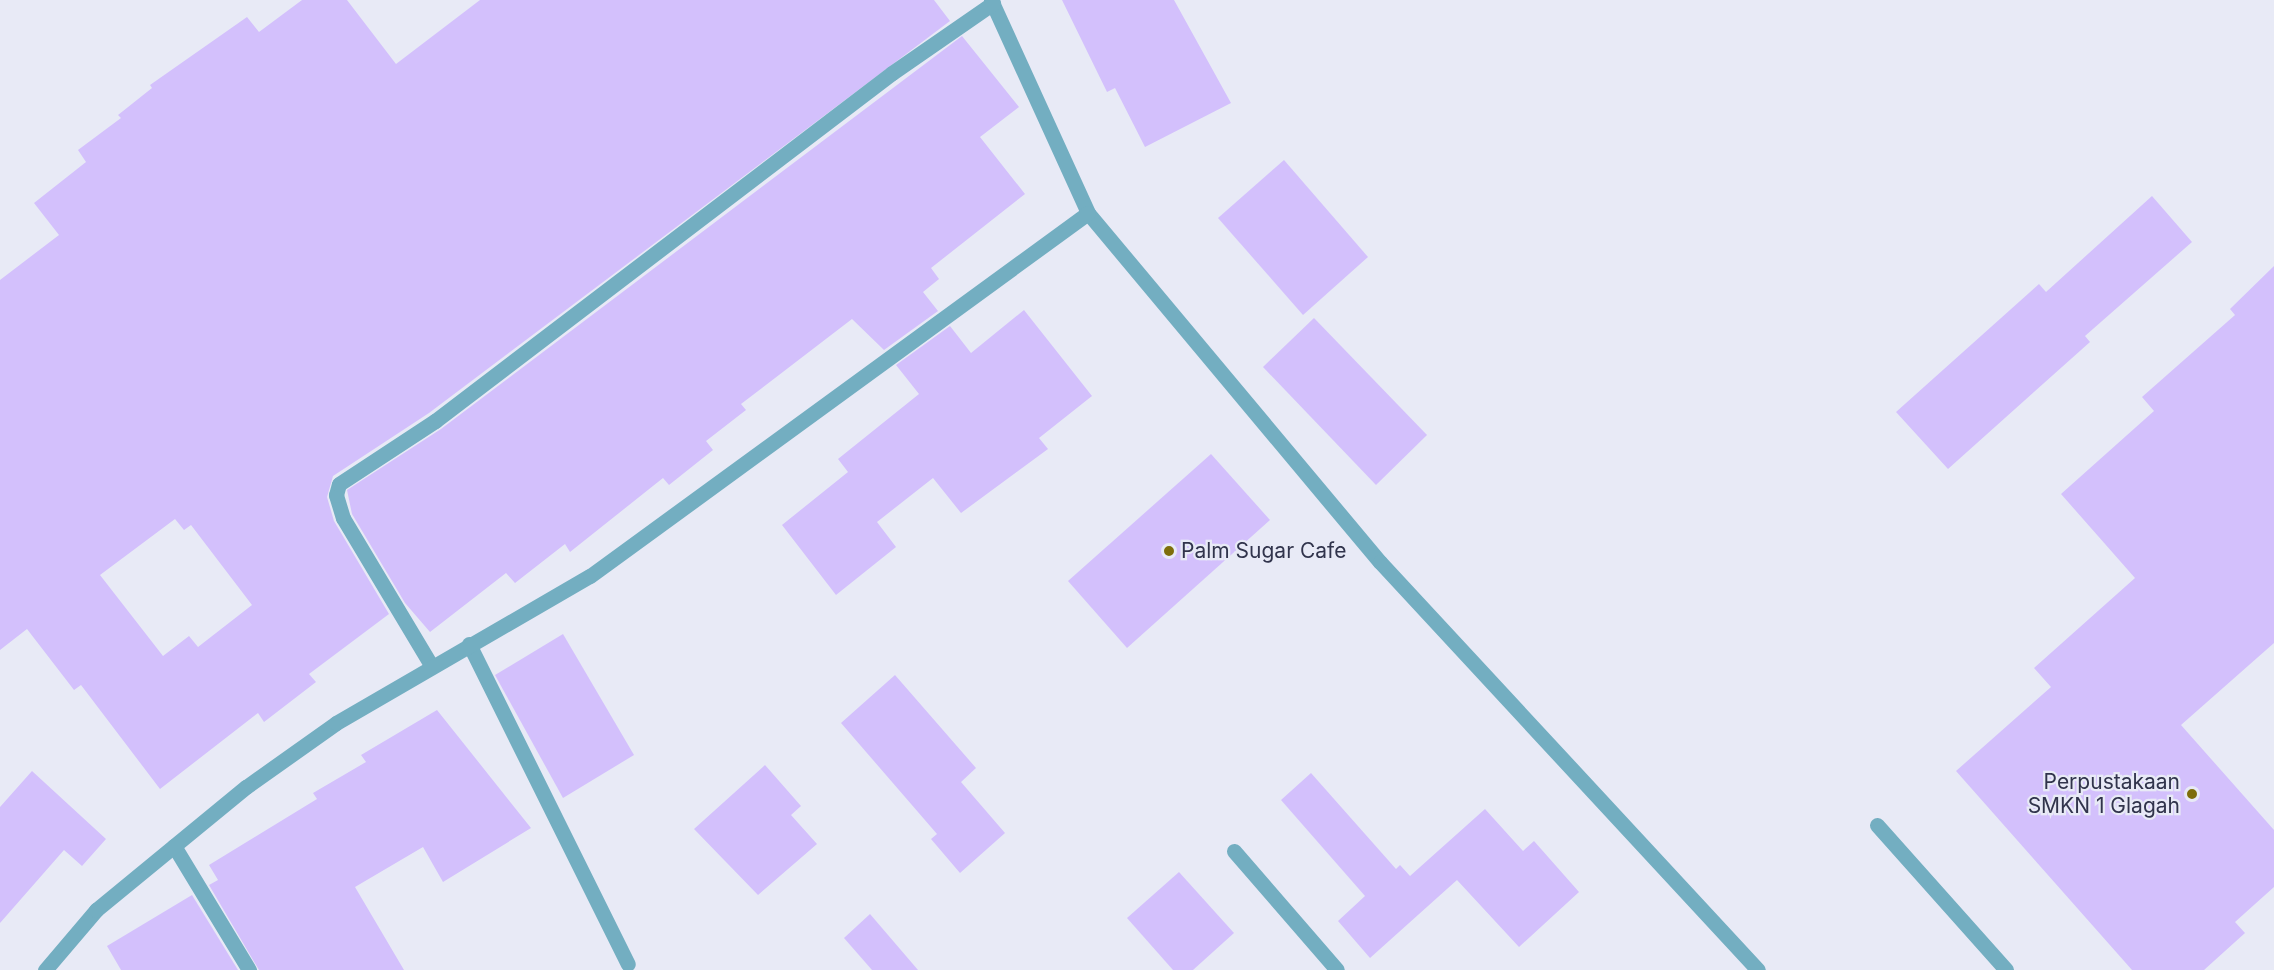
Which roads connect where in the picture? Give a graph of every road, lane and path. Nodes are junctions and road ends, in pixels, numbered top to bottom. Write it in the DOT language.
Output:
graph roads {
  1 [pos="992,2"];
  2 [pos="1088,213"];
  3 [pos="469,644"];
  4 [pos="431,665"];
  5 [pos="1877,825"];
  6 [pos="174,846"];
  7 [pos="1234,851"];
  8 [pos="628,964"];
  9 [pos="45,970"];
  10 [pos="249,970"];
  11 [pos="1337,970"];
  12 [pos="1758,970"];
  13 [pos="2006,970"];
  1 -- 2 [label="street"];
  1 -- 4 [label="street"];
  2 -- 3 [label="street"];
  2 -- 12 [label="street"];
  3 -- 4 [label="street"];
  3 -- 8 [label="street"];
  4 -- 6 [label="street"];
  5 -- 13 [label="street"];
  6 -- 9 [label="street"];
  6 -- 10 [label="street"];
  7 -- 11 [label="street"];
}
